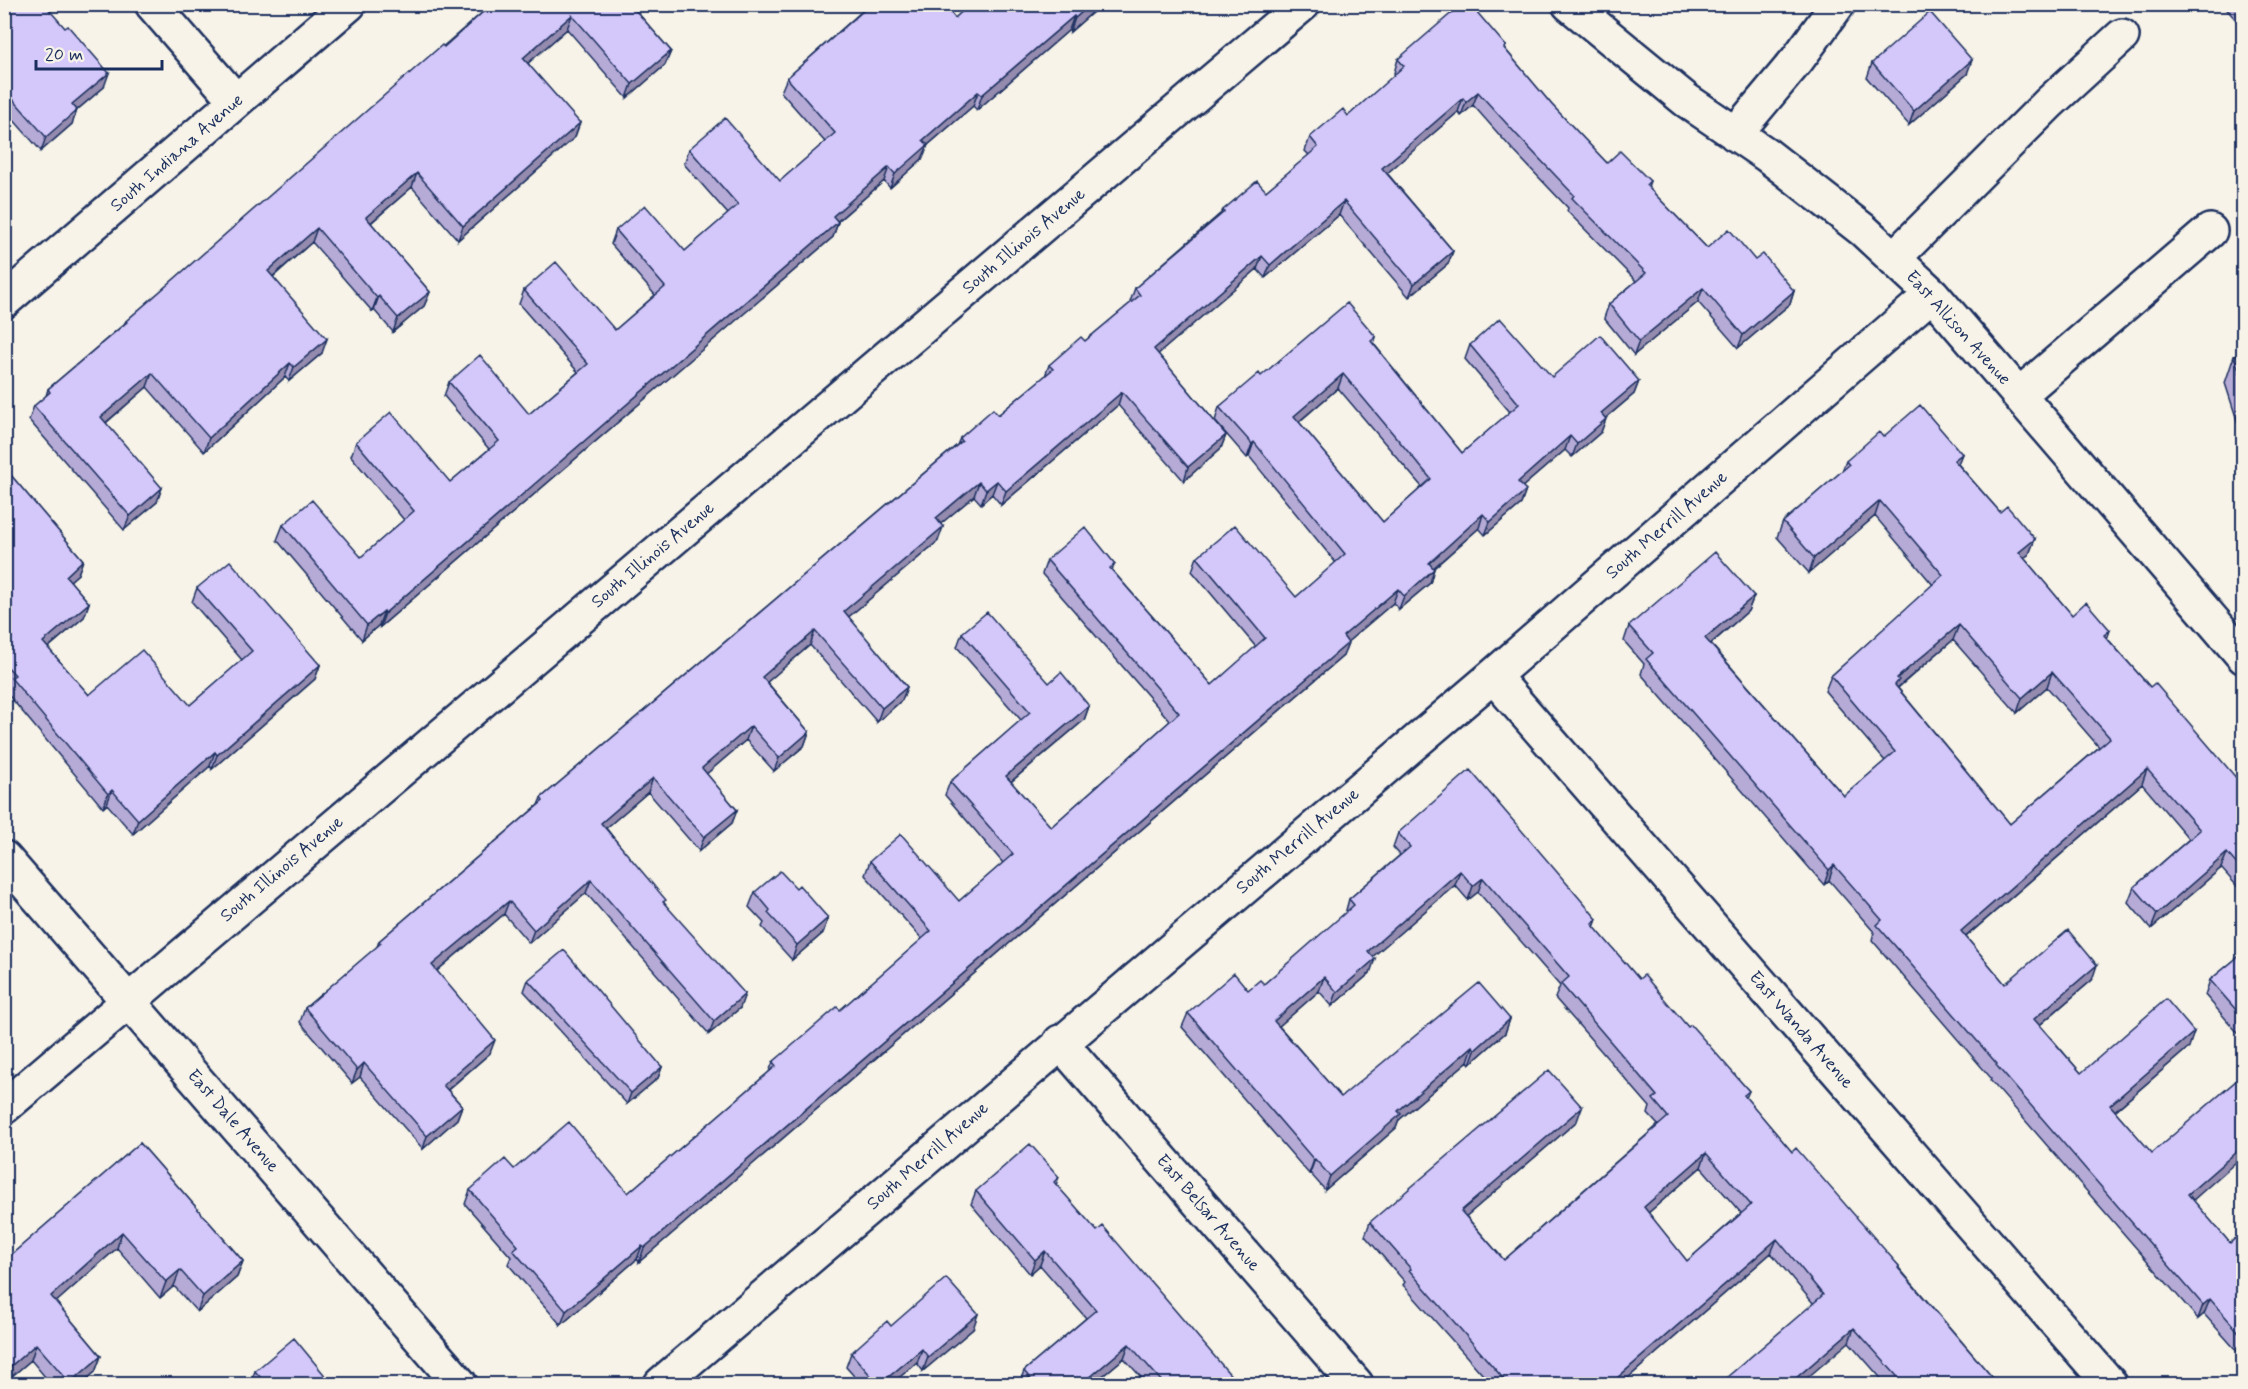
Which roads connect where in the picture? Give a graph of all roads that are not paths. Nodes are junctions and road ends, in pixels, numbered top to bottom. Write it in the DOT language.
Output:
graph roads {
  1 [pos="152,4"];
  2 [pos="349,4"];
  3 [pos="1303,4"];
  4 [pos="1569,4"];
  5 [pos="1838,4"];
  6 [pos="2122,36"];
  7 [pos="236,101"];
  8 [pos="1735,134"];
  9 [pos="2210,231"];
  10 [pos="1894,258"];
  11 [pos="1932,294"];
  12 [pos="4,301"];
  13 [pos="2019,395"];
  14 [pos="2244,657"];
  15 [pos="1493,676"];
  16 [pos="4,858"];
  17 [pos="128,1000"];
  18 [pos="1060,1042"];
  19 [pos="4,1107"];
  20 [pos="460,1384"];
  21 [pos="661,1384"];
  22 [pos="1356,1384"];
  23 [pos="2110,1384"];
  1 -- 7 [label="street"];
  2 -- 7 [label="street, South Indiana Avenue"];
  3 -- 17 [label="street, South Illinois Avenue"];
  4 -- 8 [label="street, East Allison Avenue"];
  5 -- 8 [label="street"];
  6 -- 10 [label="street"];
  7 -- 12 [label="street, South Indiana Avenue"];
  8 -- 10 [label="street, East Allison Avenue"];
  9 -- 13 [label="street"];
  10 -- 11 [label="street, East Allison Avenue"];
  11 -- 13 [label="street, East Allison Avenue"];
  11 -- 15 [label="street, South Merrill Avenue"];
  13 -- 14 [label="street, East Allison Avenue"];
  15 -- 18 [label="street, South Merrill Avenue"];
  15 -- 23 [label="street, East Wanda Avenue"];
  16 -- 17 [label="street, East Dale Avenue"];
  17 -- 19 [label="street, South Illinois Avenue"];
  17 -- 20 [label="street, East Dale Avenue"];
  18 -- 21 [label="street, South Merrill Avenue"];
  18 -- 22 [label="street, East Belsar Avenue"];
}
